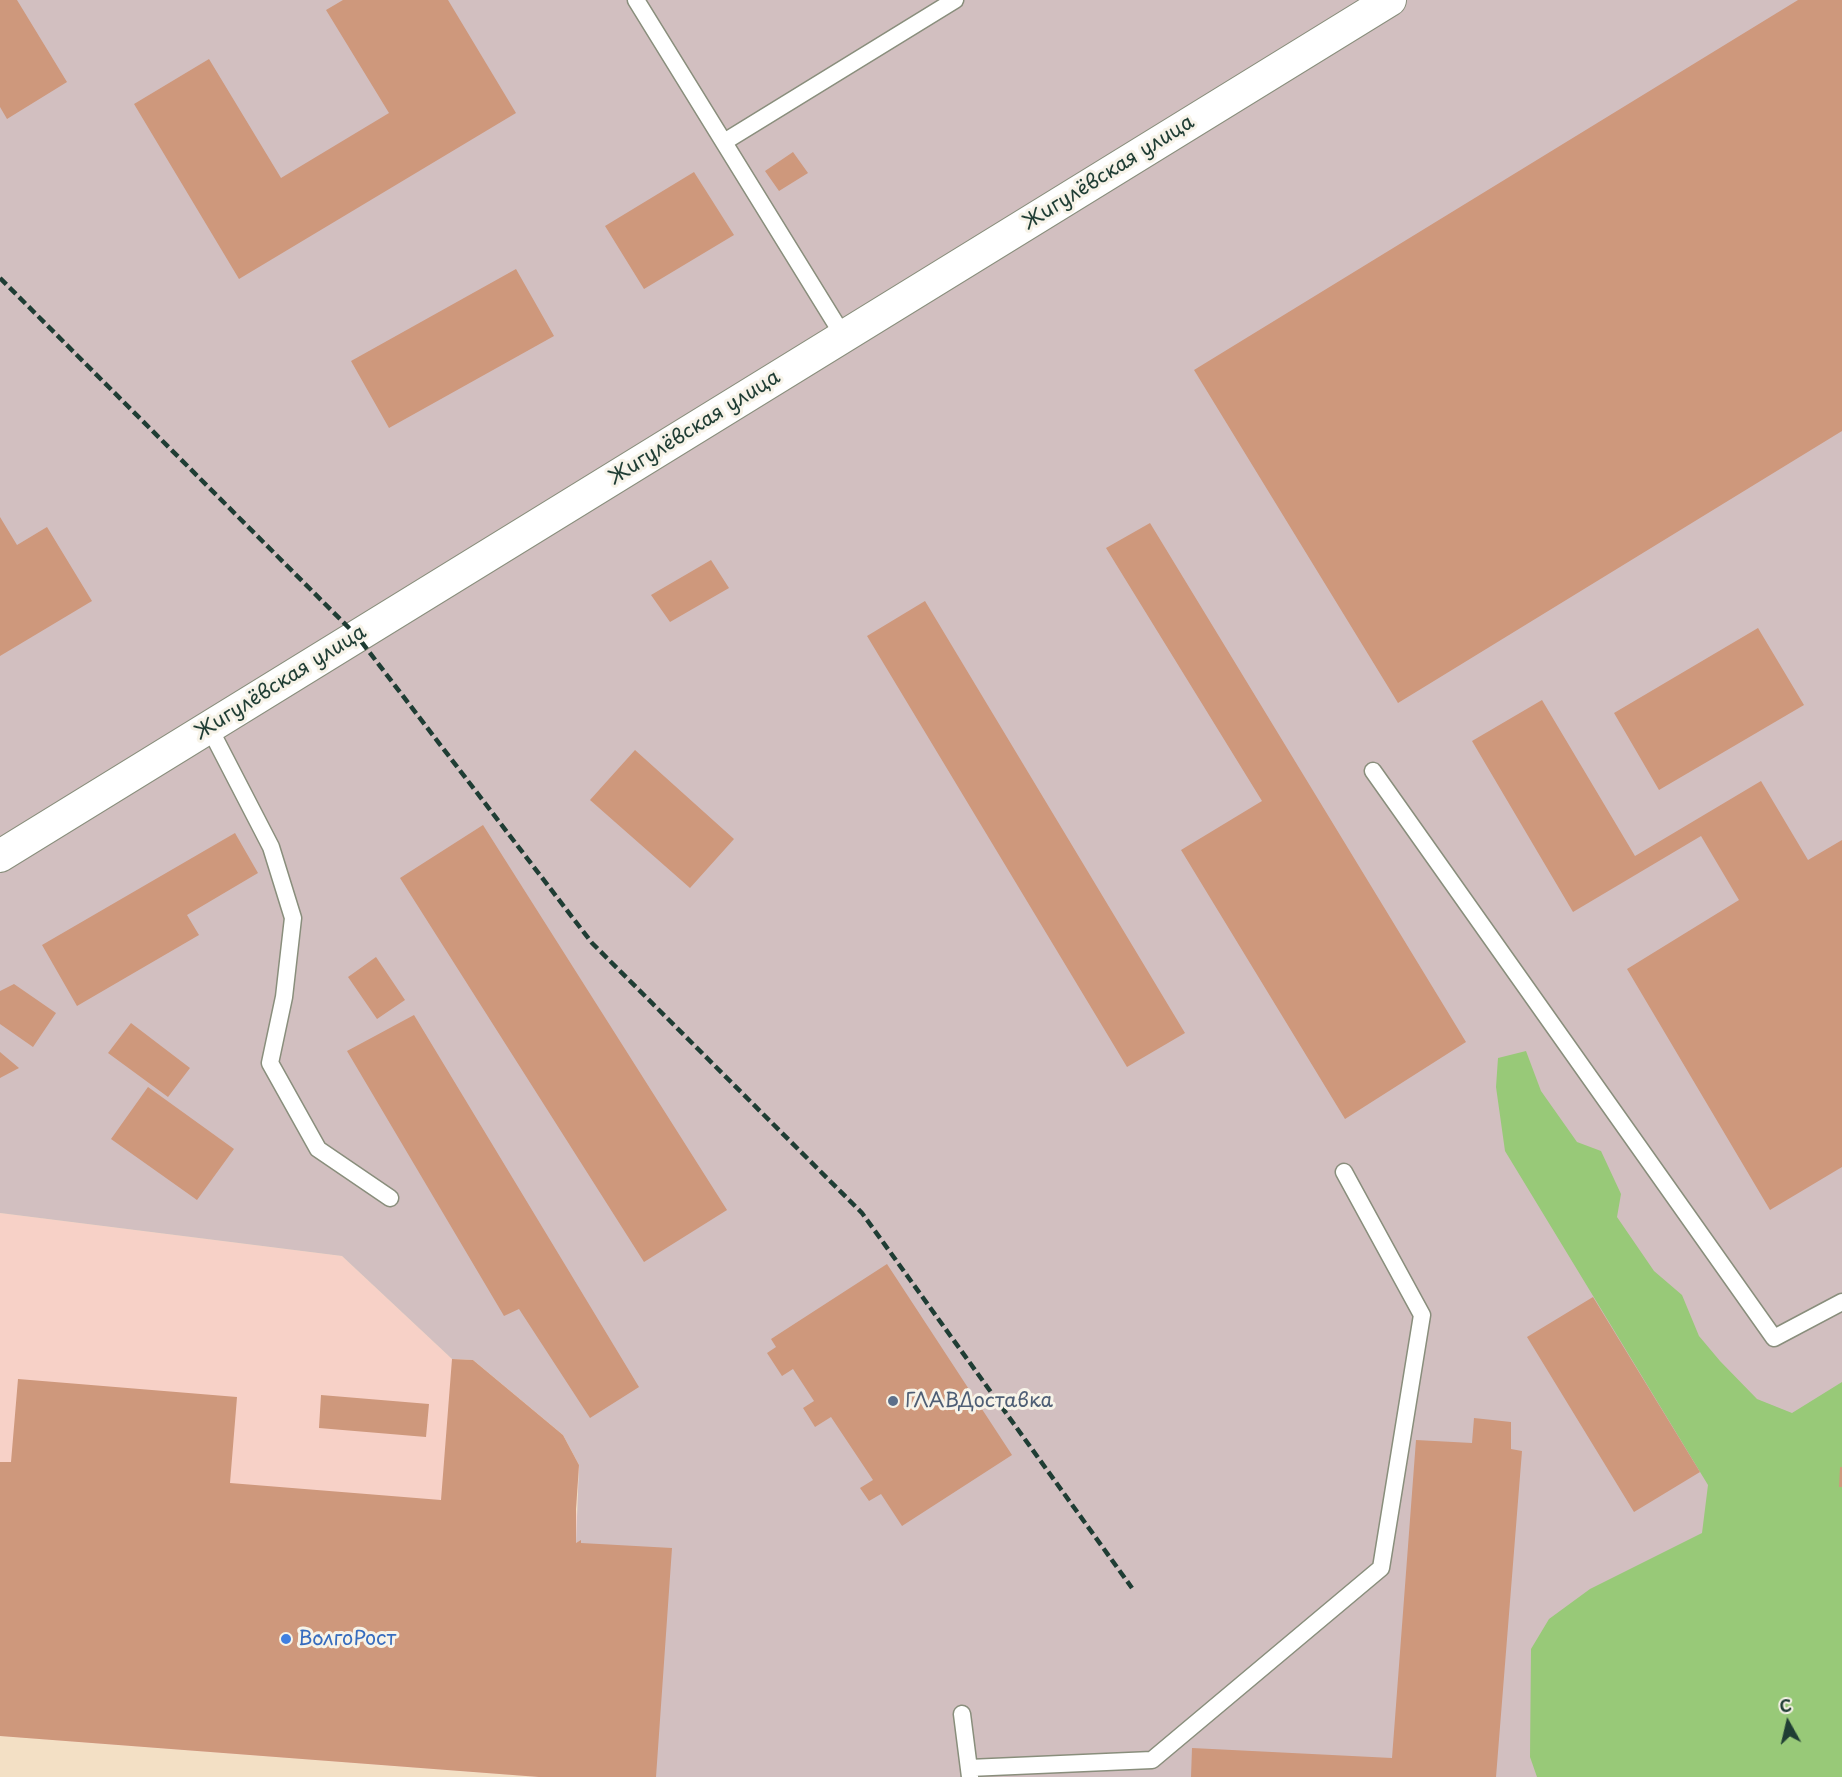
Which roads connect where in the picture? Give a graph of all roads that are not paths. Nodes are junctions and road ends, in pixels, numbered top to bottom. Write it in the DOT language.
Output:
graph roads {
  1 [pos="636,0"];
  2 [pos="955,0"];
  3 [pos="1390,0"];
  4 [pos="724,142"];
  5 [pos="844,337"];
  6 [pos="209,727"];
  7 [pos="1373,771"];
  8 [pos="0,856"];
  9 [pos="1344,1172"];
  10 [pos="390,1198"];
  11 [pos="1842,1302"];
  12 [pos="962,1714"];
  13 [pos="970,1772"];
  1 -- 4 [label="lane"];
  2 -- 4 [label="lane"];
  3 -- 5 [label="street, Жигулёвская улица"];
  4 -- 5 [label="lane"];
  5 -- 6 [label="street, Жигулёвская улица"];
  6 -- 8 [label="street, Жигулёвская улица"];
  6 -- 10 [label="lane"];
  7 -- 11 [label="lane"];
  9 -- 13 [label="lane"];
  12 -- 13 [label="lane"];
}
